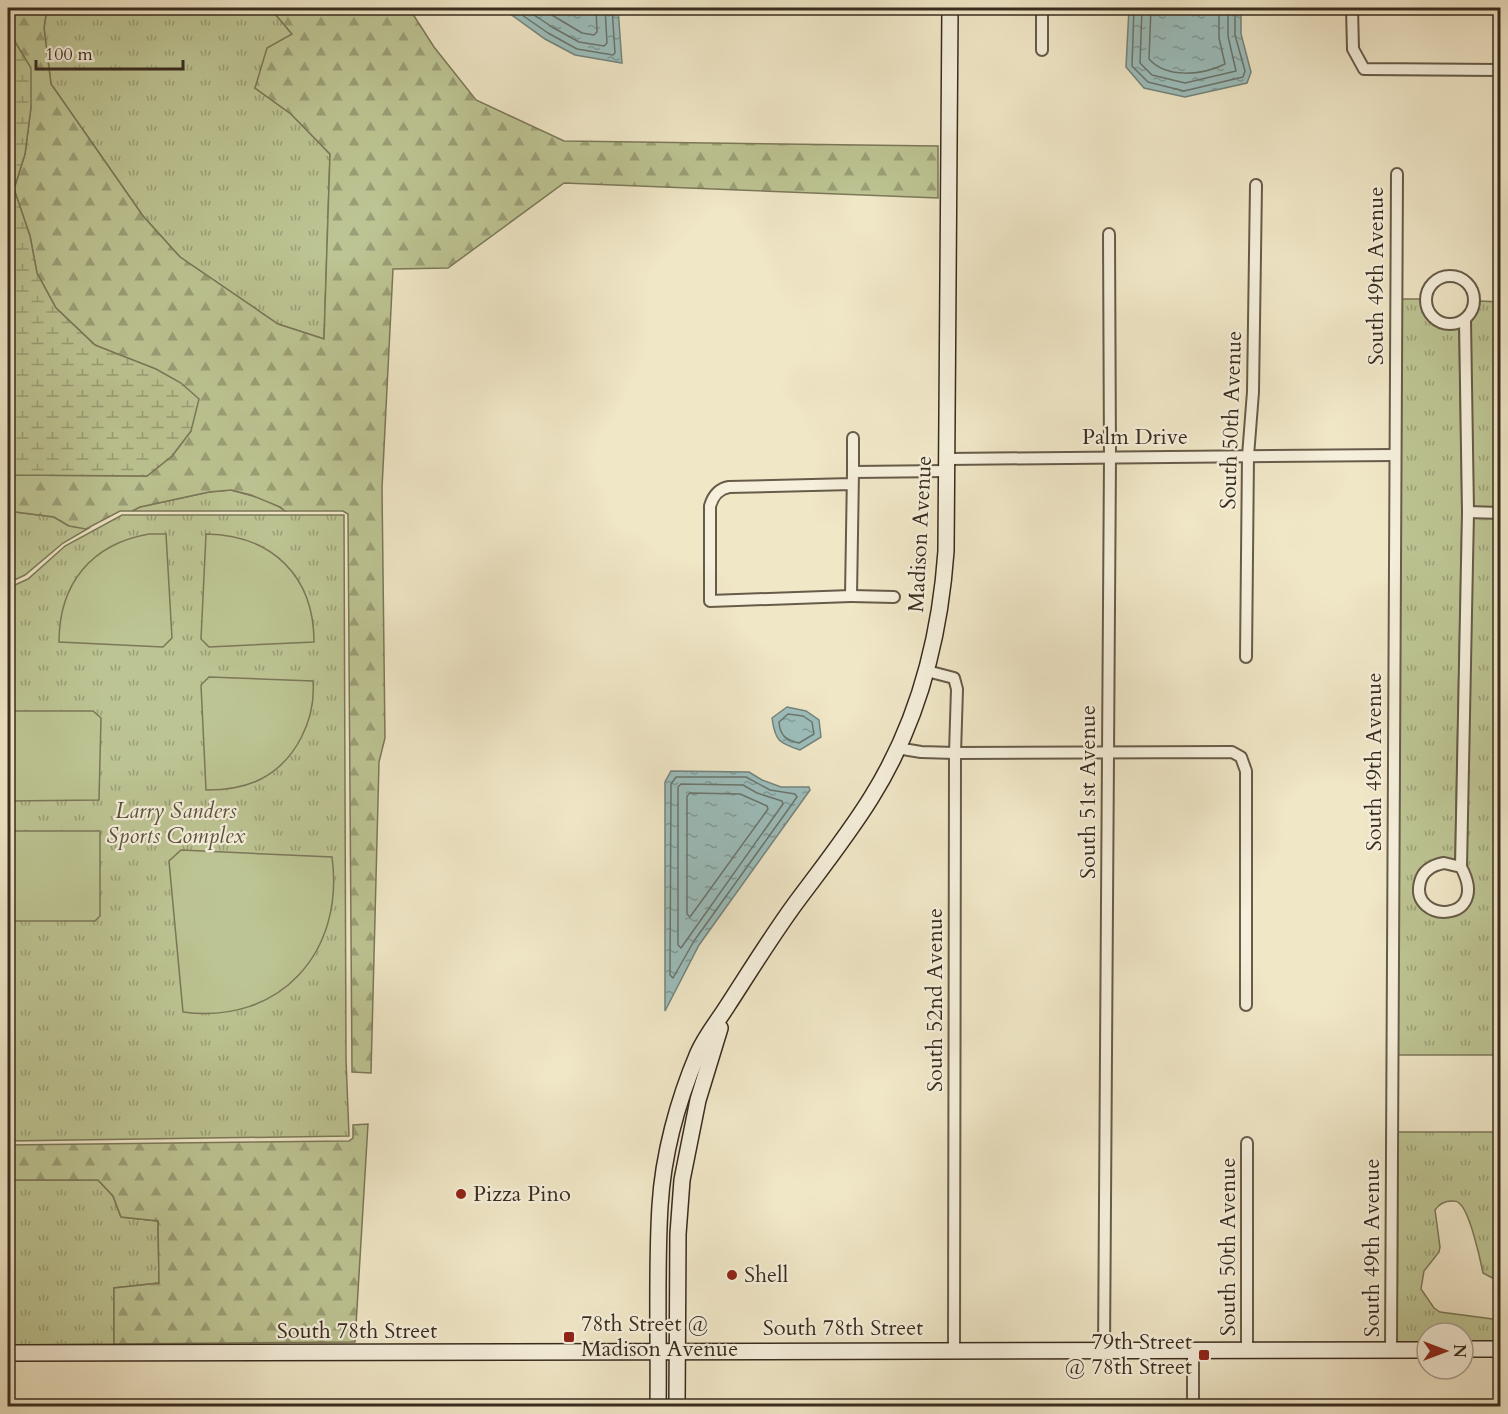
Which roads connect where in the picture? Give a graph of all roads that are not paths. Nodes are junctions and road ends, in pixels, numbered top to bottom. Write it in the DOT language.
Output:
graph roads {
  1 [pos="950,8"];
  2 [pos="1042,8"];
  3 [pos="1352,8"];
  4 [pos="1042,50"];
  5 [pos="1500,70"];
  6 [pos="1397,174"];
  7 [pos="1256,185"];
  8 [pos="1109,234"];
  9 [pos="1465,320"];
  10 [pos="853,438"];
  11 [pos="1395,454"];
  12 [pos="1248,456"];
  13 [pos="1110,457"];
  14 [pos="947,465"];
  15 [pos="853,472"];
  16 [pos="852,484"];
  17 [pos="1468,512"];
  18 [pos="1500,513"];
  19 [pos="851,596"];
  20 [pos="894,597"];
  21 [pos="1246,657"];
  22 [pos="927,671"];
  23 [pos="897,748"];
  24 [pos="1108,752"];
  25 [pos="955,753"];
  26 [pos="1461,867"];
  27 [pos="728,1005"];
  28 [pos="1246,1005"];
  29 [pos="1247,1143"];
  30 [pos="1475,1349"];
  31 [pos="1500,1349"];
  32 [pos="954,1350"];
  33 [pos="1391,1350"];
  34 [pos="1415,1350"];
  35 [pos="1104,1351"];
  36 [pos="1193,1351"];
  37 [pos="1247,1351"];
  38 [pos="659,1352"];
  39 [pos="677,1352"];
  40 [pos="8,1353"];
  41 [pos="658,1407"];
  42 [pos="677,1407"];
  43 [pos="1193,1407"];
  1 -- 14 [label="main road, Madison Avenue"];
  2 -- 4 [label="street"];
  3 -- 5 [label="street"];
  6 -- 11 [label="street, South 49th Avenue"];
  7 -- 12 [label="street, South 50th Avenue"];
  8 -- 13 [label="street, South 51st Avenue"];
  9 -- 9 [label="street"];
  9 -- 17 [label="street"];
  10 -- 15 [label="street"];
  11 -- 12 [label="street, Palm Drive"];
  11 -- 33 [label="street, South 49th Avenue"];
  12 -- 13 [label="street, Palm Drive"];
  12 -- 21 [label="street, South 50th Avenue"];
  13 -- 14 [label="street, Palm Drive"];
  13 -- 24 [label="street, South 51st Avenue"];
  14 -- 15 [label="street, Palm Drive"];
  14 -- 22 [label="main road, Madison Avenue"];
  15 -- 16 [label="street"];
  16 -- 19 [label="street"];
  16 -- 19 [label="street"];
  17 -- 18 [label="street"];
  17 -- 26 [label="street"];
  19 -- 20 [label="street"];
  22 -- 23 [label="main road, Madison Avenue"];
  22 -- 25 [label="street, South 52nd Avenue"];
  23 -- 25 [label="street"];
  23 -- 27 [label="main road, Madison Avenue"];
  24 -- 25 [label="street"];
  24 -- 28 [label="street"];
  24 -- 35 [label="street, South 51st Avenue"];
  25 -- 32 [label="street, South 52nd Avenue"];
  26 -- 26 [label="street"];
  27 -- 38 [label="main road, Madison Avenue"];
  27 -- 39 [label="main road, Madison Avenue"];
  29 -- 37 [label="street, South 50th Avenue"];
  30 -- 31 [label="main road"];
  32 -- 35 [label="main road, South 78th Street"];
  32 -- 39 [label="main road, South 78th Street"];
  33 -- 34 [label="main road, South 78th Street"];
  33 -- 37 [label="main road, South 78th Street"];
  35 -- 36 [label="main road, South 78th Street"];
  36 -- 37 [label="main road, South 78th Street"];
  36 -- 43 [label="street"];
  38 -- 39 [label="main road, South 78th Street"];
  38 -- 40 [label="main road, South 78th Street"];
  38 -- 41 [label="main road, Madison Avenue"];
  39 -- 42 [label="main road, Madison Avenue"];
}
